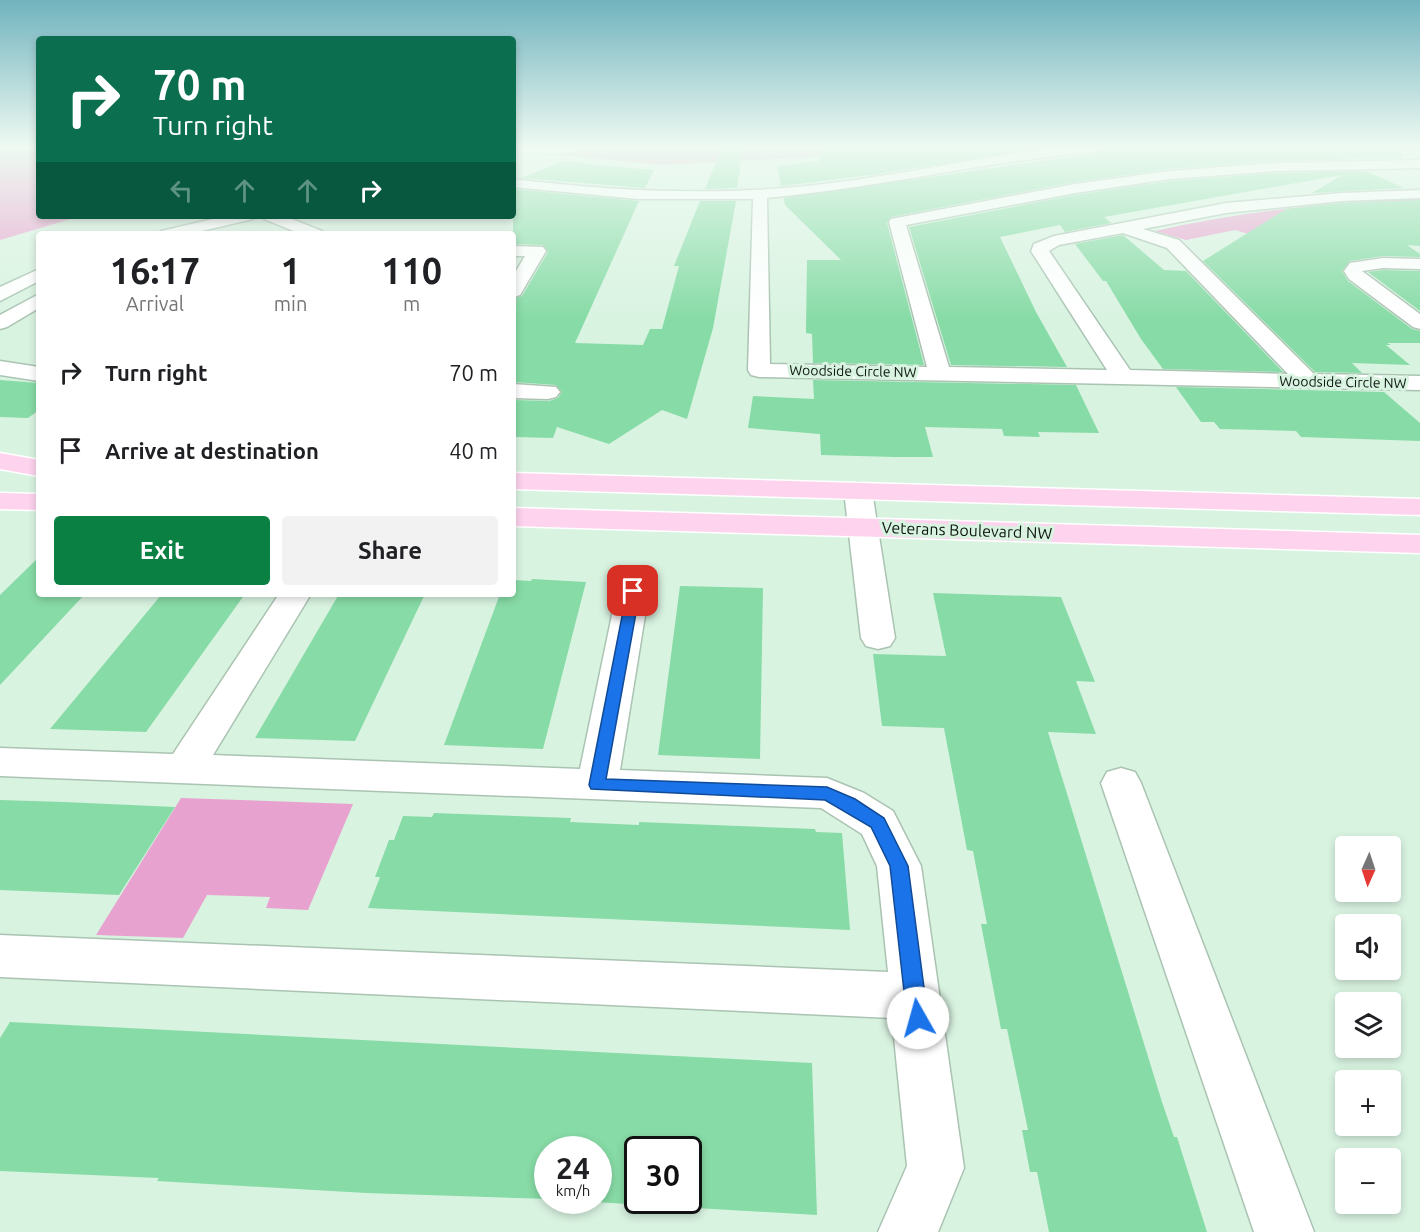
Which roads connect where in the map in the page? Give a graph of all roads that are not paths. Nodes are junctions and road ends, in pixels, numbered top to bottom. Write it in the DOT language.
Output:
graph roads {
  1 [pos="760,204"];
  2 [pos="995,204"];
  3 [pos="1259,204"];
  4 [pos="234,219"];
  5 [pos="278,219"];
  6 [pos="1124,228"];
  7 [pos="181,231"];
  8 [pos="308,231"];
  9 [pos="516,250"];
  10 [pos="1420,264"];
  11 [pos="36,276"];
  12 [pos="516,286"];
  13 [pos="0,295"];
  14 [pos="36,302"];
  15 [pos="0,310"];
  16 [pos="21,311"];
  17 [pos="1418,320"];
  18 [pos="0,323"];
  19 [pos="0,368"];
  20 [pos="940,373"];
  21 [pos="36,374"];
  22 [pos="1122,376"];
  23 [pos="1308,381"];
  24 [pos="1420,383"];
  25 [pos="516,391"];
  26 [pos="548,392"];
  27 [pos="0,461"];
  28 [pos="0,466"];
  29 [pos="36,467"];
  30 [pos="36,468"];
  31 [pos="516,481"];
  32 [pos="858,491"];
  33 [pos="0,501"];
  34 [pos="36,502"];
  35 [pos="1420,507"];
  36 [pos="516,516"];
  37 [pos="863,527"];
  38 [pos="1420,544"];
  39 [pos="633,591"];
  40 [pos="293,597"];
  41 [pos="878,638"];
  42 [pos="0,762"];
  43 [pos="184,769"];
  44 [pos="1121,783"];
  45 [pos="597,785"];
  46 [pos="0,956"];
  47 [pos="915,996"];
  48 [pos="908,1232"];
  49 [pos="1284,1232"];
  1 -- 20 [label="street, Woodside Circle NW"];
  2 -- 20 [label="street"];
  3 -- 6 [label="street"];
  4 -- 7 [label="street"];
  5 -- 8 [label="street"];
  6 -- 22 [label="street"];
  6 -- 23 [label="street"];
  9 -- 12 [label="street"];
  10 -- 17 [label="street"];
  11 -- 13 [label="street"];
  14 -- 16 [label="street"];
  15 -- 16 [label="street"];
  16 -- 18 [label="street"];
  19 -- 21 [label="street"];
  20 -- 22 [label="street, Woodside Circle NW"];
  22 -- 23 [label="street, Woodside Circle NW"];
  23 -- 24 [label="street, Woodside Circle NW"];
  25 -- 26 [label="street"];
  27 -- 29 [label="main road"];
  28 -- 30 [label="main road"];
  31 -- 32 [label="main road"];
  32 -- 35 [label="main road"];
  32 -- 37 [label="street"];
  33 -- 34 [label="main road"];
  36 -- 37 [label="main road, Veterans Boulevard NW"];
  37 -- 38 [label="main road, Veterans Boulevard NW"];
  37 -- 41 [label="street"];
  39 -- 45 [label="street"];
  40 -- 43 [label="street"];
  42 -- 43 [label="street"];
  43 -- 45 [label="street"];
  44 -- 49 [label="street"];
  45 -- 47 [label="street"];
  46 -- 47 [label="street"];
  47 -- 48 [label="street"];
}
